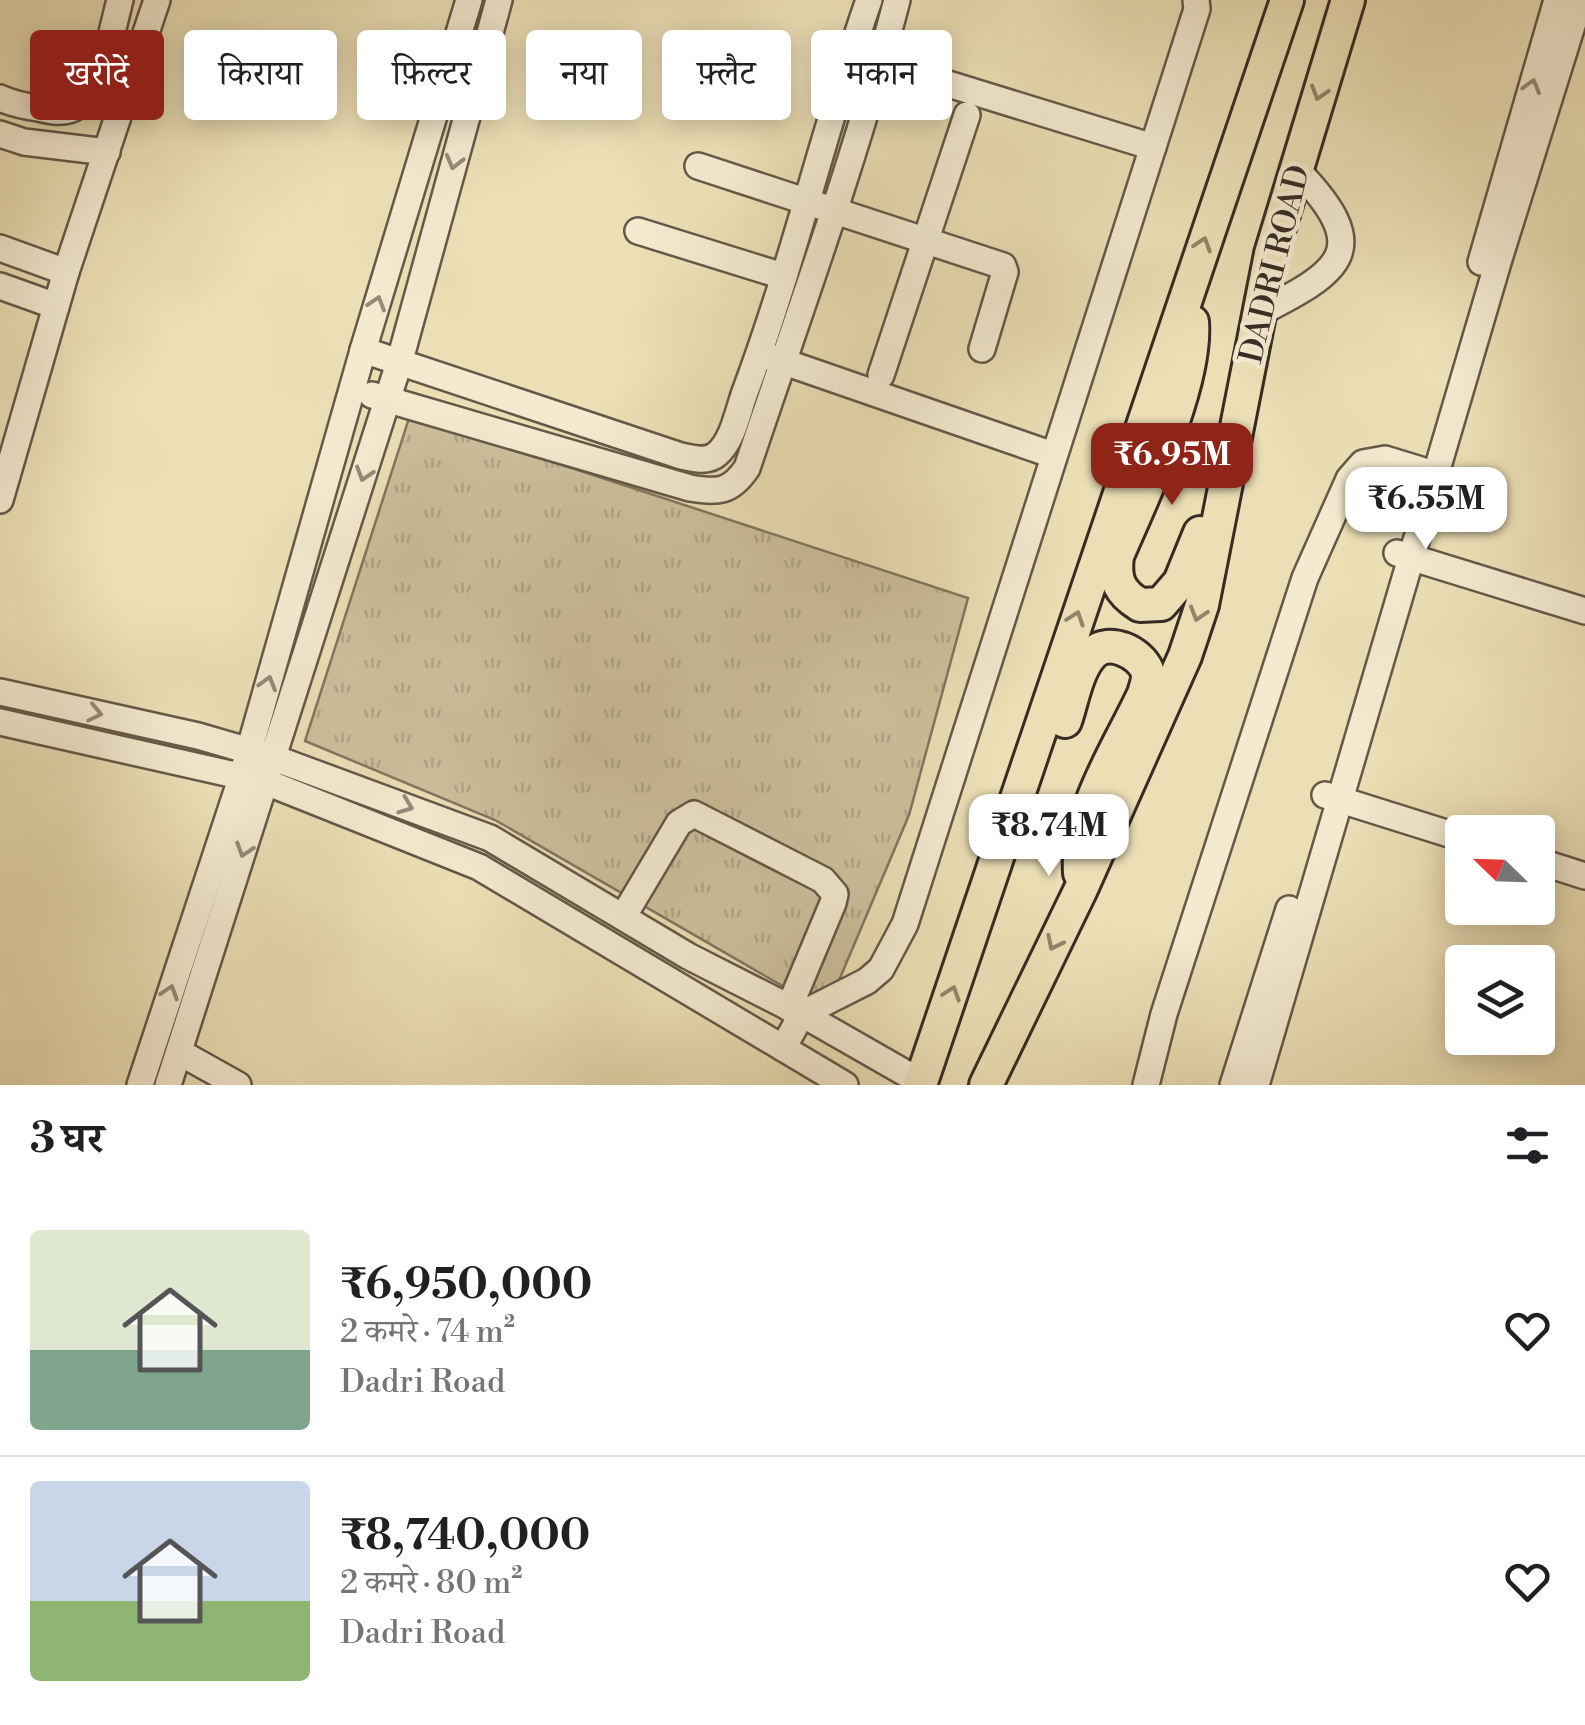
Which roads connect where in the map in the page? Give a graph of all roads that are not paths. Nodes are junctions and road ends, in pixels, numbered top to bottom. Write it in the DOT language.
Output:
graph roads {
  1 [pos="120,0"];
  2 [pos="157,0"];
  3 [pos="469,0"];
  4 [pos="499,0"];
  5 [pos="868,0"];
  6 [pos="896,0"];
  7 [pos="1196,0"];
  8 [pos="1287,0"];
  9 [pos="1348,0"];
  10 [pos="1556,0"];
  11 [pos="1580,0"];
  12 [pos="858,30"];
  13 [pos="888,30"];
  14 [pos="952,85"];
  15 [pos="0,98"];
  16 [pos="967,116"];
  17 [pos="830,120"];
  18 [pos="862,120"];
  19 [pos="0,134"];
  20 [pos="1154,147"];
  21 [pos="107,152"];
  22 [pos="698,166"];
  23 [pos="1296,169"];
  24 [pos="806,202"];
  25 [pos="833,211"];
  26 [pos="638,231"];
  27 [pos="926,241"];
  28 [pos="0,248"];
  29 [pos="66,272"];
  30 [pos="783,276"];
  31 [pos="0,286"];
  32 [pos="1189,289"];
  33 [pos="56,306"];
  34 [pos="1257,314"];
  35 [pos="982,349"];
  36 [pos="363,350"];
  37 [pos="771,358"];
  38 [pos="400,360"];
  39 [pos="881,375"];
  40 [pos="353,390"];
  41 [pos="387,399"];
  42 [pos="1238,436"];
  43 [pos="1053,456"];
  44 [pos="713,458"];
  45 [pos="1421,470"];
  46 [pos="710,491"];
  47 [pos="0,500"];
  48 [pos="1404,556"];
  49 [pos="1585,610"];
  50 [pos="0,692"];
  51 [pos="0,722"];
  52 [pos="249,750"];
  53 [pos="261,772"];
  54 [pos="1331,798"];
  55 [pos="1445,833"];
  56 [pos="998,846"];
  57 [pos="1555,866"];
  58 [pos="1585,876"];
  59 [pos="1081,889"];
  60 [pos="600,904"];
  61 [pos="623,917"];
  62 [pos="584,929"];
  63 [pos="796,1011"];
  64 [pos="783,1048"];
  65 [pos="179,1052"];
  66 [pos="208,1077"];
  67 [pos="921,1083"];
  68 [pos="140,1085"];
  69 [pos="168,1085"];
  70 [pos="238,1085"];
  71 [pos="845,1085"];
  72 [pos="986,1085"];
  73 [pos="1146,1085"];
  74 [pos="1234,1085"];
  75 [pos="1256,1085"];
  1 -- 15 [label="street"];
  2 -- 21 [label="street"];
  36 -- 3 [label="street, one-way"];
  4 -- 38 [label="street, one-way"];
  5 -- 12 [label="street"];
  6 -- 13 [label="street"];
  7 -- 20 [label="street"];
  32 -- 8 [label="main road, DADRI ROAD, one-way"];
  9 -- 23 [label="main road, DADRI ROAD, one-way"];
  45 -- 10 [label="street, one-way"];
  11 -- 48 [label="street"];
  14 -- 20 [label="street"];
  16 -- 27 [label="street"];
  17 -- 24 [label="street"];
  18 -- 25 [label="street"];
  19 -- 21 [label="street"];
  20 -- 43 [label="street"];
  21 -- 29 [label="street"];
  22 -- 24 [label="street"];
  23 -- 34 [label="main road, DADRI ROAD"];
  23 -- 34 [label="street"];
  24 -- 25 [label="street"];
  24 -- 30 [label="street"];
  25 -- 27 [label="street"];
  25 -- 37 [label="street"];
  26 -- 30 [label="street"];
  27 -- 35 [label="street"];
  27 -- 39 [label="street"];
  28 -- 29 [label="street"];
  29 -- 33 [label="street"];
  30 -- 37 [label="street"];
  31 -- 33 [label="street"];
  32 -- 42 [label="main road"];
  56 -- 32 [label="main road, DADRI ROAD, one-way"];
  33 -- 47 [label="street"];
  34 -- 42 [label="main road, DADRI ROAD"];
  36 -- 38 [label="street"];
  36 -- 40 [label="street"];
  37 -- 43 [label="street"];
  37 -- 44 [label="street"];
  37 -- 46 [label="street"];
  38 -- 41 [label="street"];
  38 -- 44 [label="street"];
  40 -- 41 [label="street"];
  52 -- 40 [label="street, one-way"];
  41 -- 46 [label="street"];
  41 -- 53 [label="street, one-way"];
  42 -- 59 [label="main road, DADRI ROAD, one-way"];
  43 -- 63 [label="street"];
  44 -- 46 [label="street"];
  45 -- 48 [label="street"];
  45 -- 73 [label="street"];
  48 -- 49 [label="street"];
  48 -- 54 [label="street"];
  50 -- 52 [label="street, one-way"];
  51 -- 53 [label="street"];
  52 -- 53 [label="street"];
  53 -- 60 [label="street, one-way"];
  53 -- 62 [label="street"];
  53 -- 65 [label="street, one-way"];
  68 -- 53 [label="street, one-way"];
  54 -- 55 [label="street"];
  54 -- 74 [label="street"];
  54 -- 75 [label="street"];
  56 -- 59 [label="main road"];
  67 -- 56 [label="main road, DADRI ROAD, one-way"];
  57 -- 58 [label="street"];
  59 -- 72 [label="main road, DADRI ROAD, one-way"];
  60 -- 61 [label="street"];
  60 -- 62 [label="street"];
  61 -- 63 [label="street"];
  61 -- 63 [label="street"];
  62 -- 64 [label="street"];
  63 -- 64 [label="street"];
  63 -- 67 [label="street"];
  64 -- 71 [label="street"];
  65 -- 66 [label="street"];
  65 -- 69 [label="street"];
  66 -- 70 [label="street"];
}
